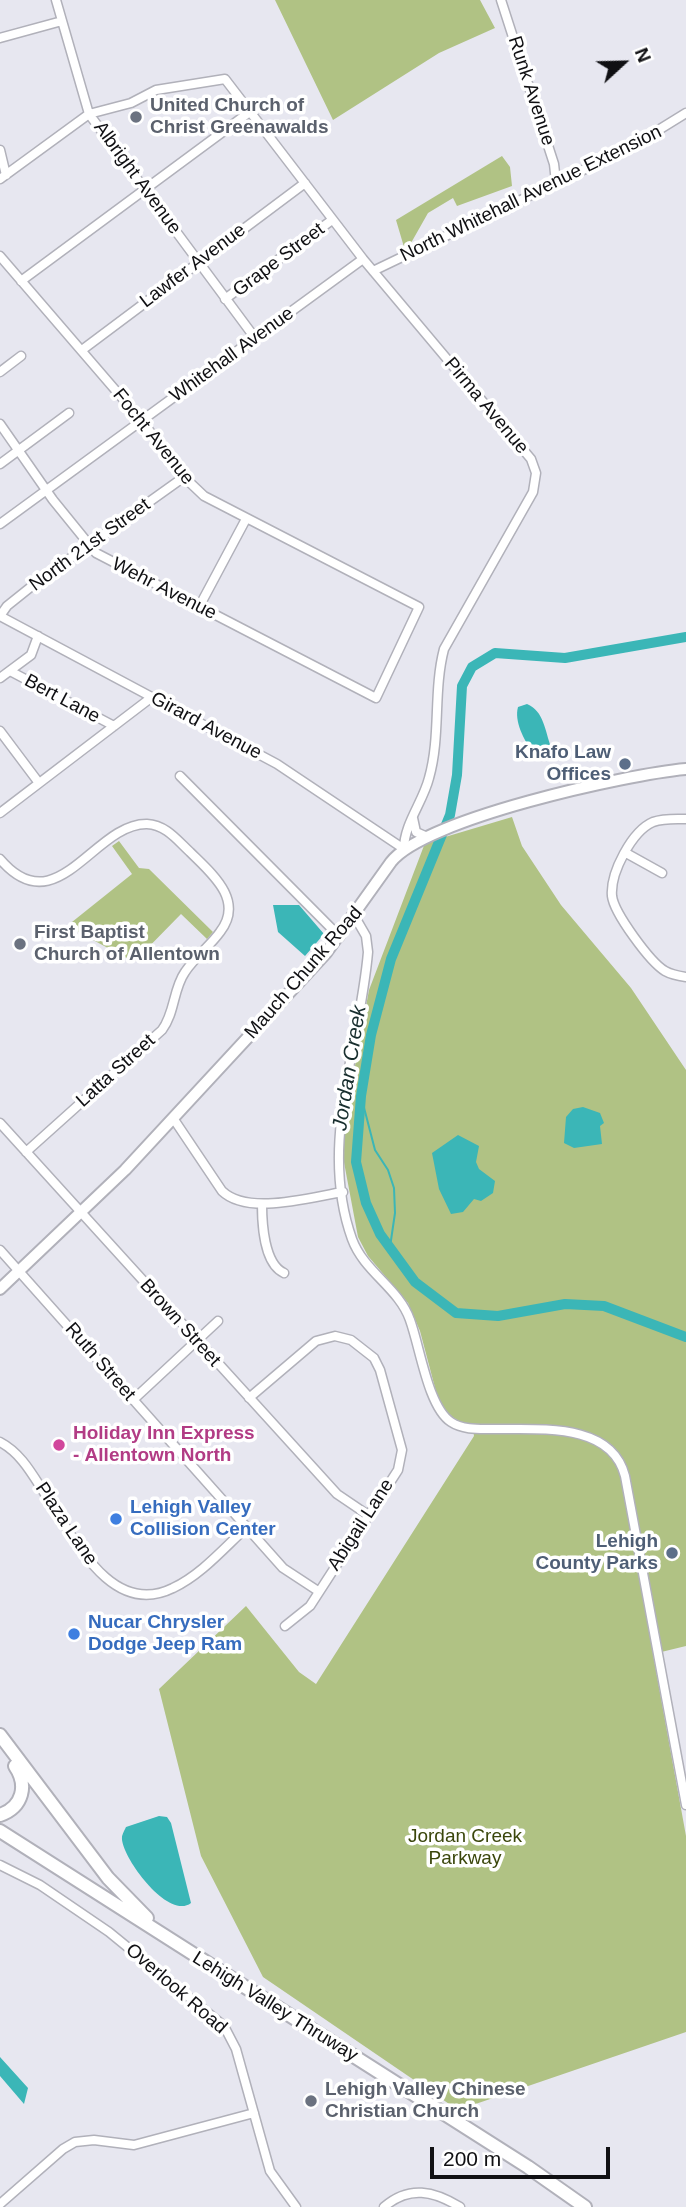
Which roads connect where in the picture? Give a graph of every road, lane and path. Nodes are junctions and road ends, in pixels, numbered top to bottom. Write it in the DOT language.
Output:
graph roads {
  1 [pos="56,0"];
  2 [pos="501,0"];
  3 [pos="62,21"];
  4 [pos="0,38"];
  5 [pos="251,111"];
  6 [pos="686,113"];
  7 [pos="89,114"];
  8 [pos="0,150"];
  9 [pos="3,177"];
  10 [pos="556,182"];
  11 [pos="304,183"];
  12 [pos="145,189"];
  13 [pos="332,220"];
  14 [pos="0,256"];
  15 [pos="363,259"];
  16 [pos="198,262"];
  17 [pos="373,271"];
  18 [pos="21,281"];
  19 [pos="225,299"];
  20 [pos="255,338"];
  21 [pos="82,350"];
  22 [pos="21,356"];
  23 [pos="0,372"];
  24 [pos="69,413"];
  25 [pos="142,421"];
  26 [pos="0,424"];
  27 [pos="19,450"];
  28 [pos="0,464"];
  29 [pos="184,477"];
  30 [pos="47,490"];
  31 [pos="246,519"];
  32 [pos="0,524"];
  33 [pos="88,547"];
  34 [pos="200,607"];
  35 [pos="0,616"];
  36 [pos="38,636"];
  37 [pos="10,671"];
  38 [pos="0,678"];
  39 [pos="152,697"];
  40 [pos="376,698"];
  41 [pos="114,726"];
  42 [pos="0,732"];
  43 [pos="686,769"];
  44 [pos="180,776"];
  45 [pos="39,783"];
  46 [pos="0,813"];
  47 [pos="414,818"];
  48 [pos="686,819"];
  49 [pos="425,836"];
  50 [pos="404,849"];
  51 [pos="626,853"];
  52 [pos="0,859"];
  53 [pos="662,873"];
  54 [pos="355,916"];
  55 [pos="340,937"];
  56 [pos="686,977"];
  57 [pos="173,1118"];
  58 [pos="0,1123"];
  59 [pos="26,1152"];
  60 [pos="343,1192"];
  61 [pos="262,1204"];
  62 [pos="81,1214"];
  63 [pos="0,1250"];
  64 [pos="19,1272"];
  65 [pos="284,1273"];
  66 [pos="0,1289"];
  67 [pos="218,1321"];
  68 [pos="196,1341"];
  69 [pos="249,1398"];
  70 [pos="133,1400"];
  71 [pos="0,1442"];
  72 [pos="368,1516"];
  73 [pos="247,1527"];
  74 [pos="318,1591"];
  75 [pos="285,1626"];
  76 [pos="0,1735"];
  77 [pos="0,1746"];
  78 [pos="686,1805"];
  79 [pos="0,1815"];
  80 [pos="0,1831"];
  81 [pos="0,1841"];
  82 [pos="0,1866"];
  83 [pos="171,1940"];
  84 [pos="254,2113"];
  85 [pos="0,2204"];
  86 [pos="296,2207"];
  87 [pos="384,2207"];
  88 [pos="460,2207"];
  89 [pos="571,2207"];
  90 [pos="585,2207"];
  1 -- 3 [label="street, Albright Avenue"];
  2 -- 10 [label="street, Runk Avenue"];
  3 -- 4 [label="street"];
  3 -- 7 [label="street, Albright Avenue"];
  5 -- 7 [label="street, Pirma Avenue"];
  5 -- 11 [label="street, Pirma Avenue"];
  5 -- 12 [label="street"];
  6 -- 10 [label="street, North Whitehall Avenue Extension"];
  7 -- 9 [label="street"];
  7 -- 12 [label="street, Albright Avenue"];
  8 -- 9 [label="street"];
  10 -- 17 [label="street, North Whitehall Avenue Extension"];
  11 -- 13 [label="street, Pirma Avenue"];
  11 -- 16 [label="street, Lawfer Avenue"];
  12 -- 16 [label="street, Albright Avenue"];
  12 -- 18 [label="street"];
  13 -- 15 [label="street, Pirma Avenue"];
  13 -- 19 [label="street, Grape Street"];
  14 -- 18 [label="street, Focht Avenue"];
  15 -- 17 [label="street, Pirma Avenue"];
  15 -- 20 [label="street, Whitehall Avenue"];
  16 -- 19 [label="street, Albright Avenue"];
  16 -- 21 [label="street, Lawfer Avenue"];
  17 -- 47 [label="street, Pirma Avenue"];
  18 -- 21 [label="street, Focht Avenue"];
  19 -- 20 [label="street, Albright Avenue"];
  20 -- 25 [label="street, Whitehall Avenue"];
  21 -- 25 [label="street, Focht Avenue"];
  22 -- 23 [label="street"];
  24 -- 27 [label="street"];
  25 -- 29 [label="street, Focht Avenue"];
  25 -- 30 [label="street, Whitehall Avenue"];
  26 -- 27 [label="street, Wehr Avenue"];
  27 -- 28 [label="street"];
  27 -- 30 [label="street, Wehr Avenue"];
  29 -- 31 [label="street, Focht Avenue"];
  29 -- 33 [label="street, North 21st Street"];
  30 -- 32 [label="street, Whitehall Avenue"];
  30 -- 33 [label="street, Wehr Avenue"];
  31 -- 34 [label="street"];
  31 -- 40 [label="street, Focht Avenue"];
  33 -- 34 [label="street, Wehr Avenue"];
  33 -- 35 [label="street, North 21st Street"];
  34 -- 40 [label="street, Wehr Avenue"];
  35 -- 36 [label="street, Girard Avenue"];
  36 -- 37 [label="street"];
  36 -- 39 [label="street, Girard Avenue"];
  37 -- 38 [label="street"];
  37 -- 41 [label="street, Bert Lane"];
  39 -- 41 [label="street"];
  39 -- 50 [label="street, Girard Avenue"];
  41 -- 45 [label="street"];
  42 -- 45 [label="street"];
  43 -- 49 [label="main road, Mauch Chunk Road"];
  44 -- 55 [label="street"];
  45 -- 46 [label="street"];
  47 -- 49 [label="street"];
  47 -- 50 [label="street, Pirma Avenue"];
  48 -- 51 [label="street"];
  49 -- 50 [label="main road, Mauch Chunk Road"];
  50 -- 54 [label="main road, Mauch Chunk Road"];
  51 -- 53 [label="street"];
  51 -- 56 [label="street"];
  52 -- 59 [label="street, Latta Street"];
  54 -- 55 [label="main road, Mauch Chunk Road"];
  54 -- 60 [label="street"];
  55 -- 57 [label="main road, Mauch Chunk Road"];
  57 -- 61 [label="street"];
  57 -- 62 [label="main road, Mauch Chunk Road"];
  58 -- 59 [label="street, Brown Street"];
  59 -- 62 [label="street, Brown Street"];
  60 -- 61 [label="street"];
  60 -- 78 [label="street"];
  61 -- 65 [label="street"];
  62 -- 64 [label="main road, Mauch Chunk Road"];
  62 -- 68 [label="street, Brown Street"];
  63 -- 64 [label="street, Ruth Street"];
  64 -- 66 [label="main road, Mauch Chunk Road"];
  64 -- 70 [label="street, Ruth Street"];
  67 -- 68 [label="street"];
  68 -- 69 [label="street, Brown Street"];
  68 -- 70 [label="street"];
  69 -- 72 [label="street, Brown Street"];
  69 -- 72 [label="street, Abigail Lane"];
  70 -- 73 [label="street, Ruth Street"];
  71 -- 73 [label="street, Plaza Lane"];
  72 -- 74 [label="street, Abigail Lane"];
  73 -- 74 [label="street, Ruth Street"];
  74 -- 75 [label="street, Abigail Lane"];
  76 -- 83 [label="highway"];
  77 -- 79 [label="highway"];
  80 -- 83 [label="highway, Lehigh Valley Thruway"];
  81 -- 89 [label="highway, Lehigh Valley Thruway"];
  82 -- 84 [label="street, Overlook Road"];
  83 -- 90 [label="highway, Lehigh Valley Thruway"];
  84 -- 85 [label="street"];
  84 -- 86 [label="street, Overlook Road"];
  87 -- 88 [label="street"];
}
